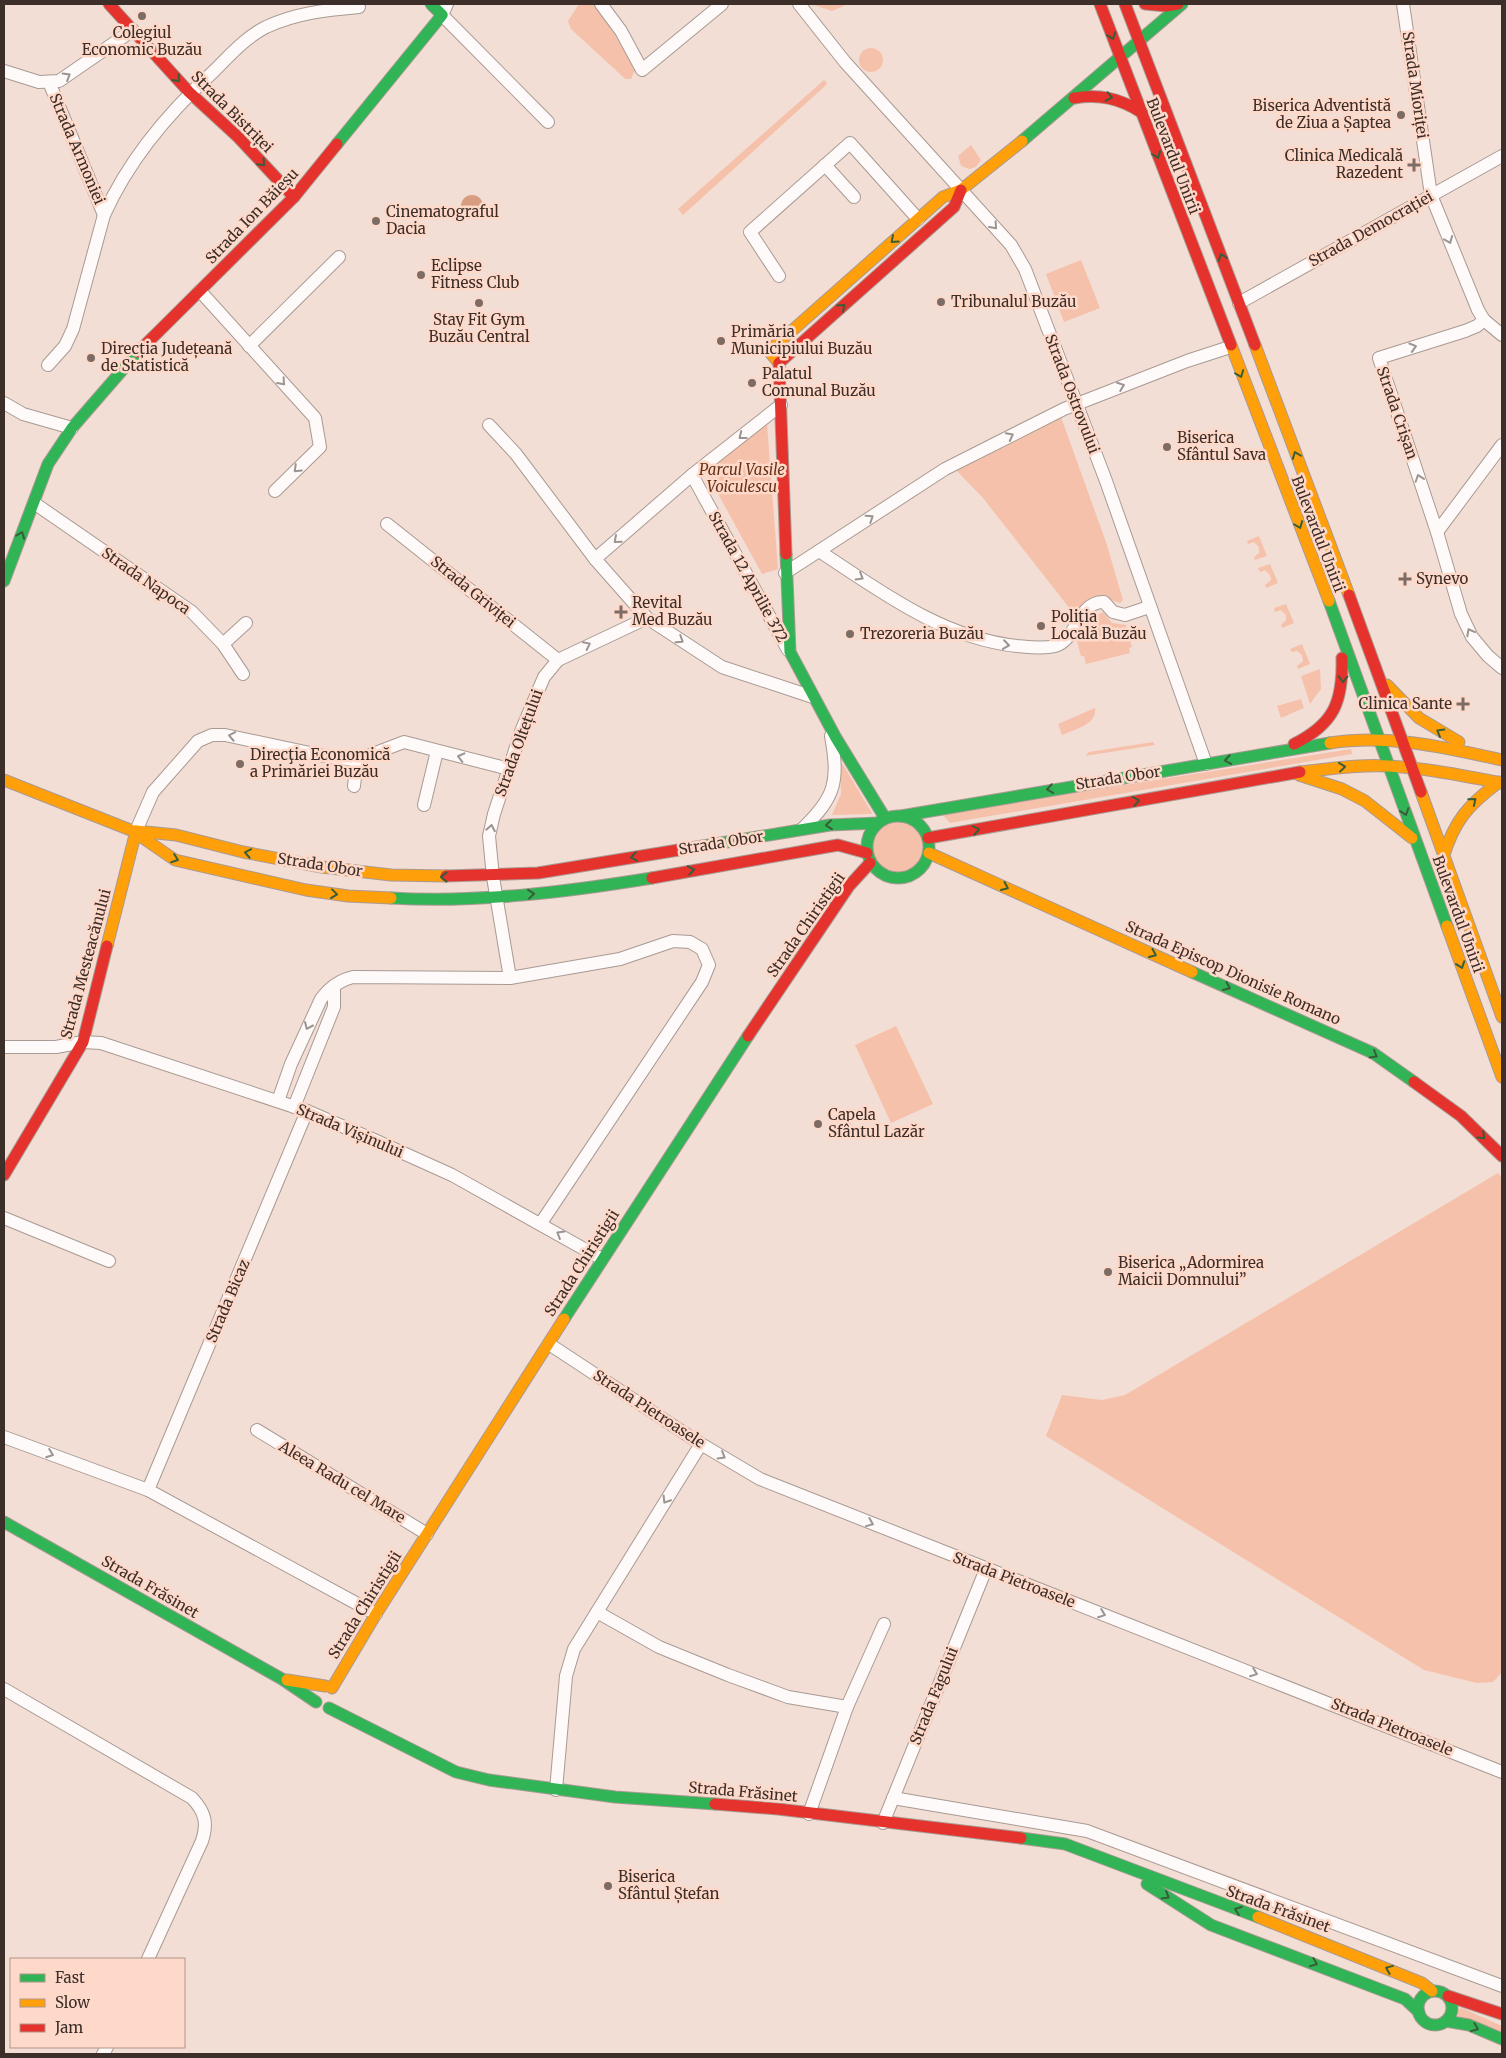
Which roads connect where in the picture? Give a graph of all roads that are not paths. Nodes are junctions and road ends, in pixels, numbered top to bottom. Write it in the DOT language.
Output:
graph roads {
  1 [pos="109,4"];
  2 [pos="431,4"];
  3 [pos="601,4"];
  4 [pos="722,4"];
  5 [pos="799,4"];
  6 [pos="1100,4"];
  7 [pos="1125,4"];
  8 [pos="1145,4"];
  9 [pos="1180,4"];
  10 [pos="1403,4"];
  11 [pos="359,7"];
  12 [pos="444,9"];
  13 [pos="132,30"];
  14 [pos="1138,40"];
  15 [pos="1120,56"];
  16 [pos="4,71"];
  17 [pos="49,82"];
  18 [pos="189,92"];
  19 [pos="1074,98"];
  20 [pos="1141,112"];
  21 [pos="548,122"];
  22 [pos="1502,156"];
  23 [pos="825,165"];
  24 [pos="961,190"];
  25 [pos="1431,195"];
  26 [pos="294,197"];
  27 [pos="854,197"];
  28 [pos="104,215"];
  29 [pos="918,219"];
  30 [pos="340,257"];
  31 [pos="779,276"];
  32 [pos="200,291"];
  33 [pos="1239,303"];
  34 [pos="1484,320"];
  35 [pos="1502,335"];
  36 [pos="249,346"];
  37 [pos="1230,347"];
  38 [pos="779,363"];
  39 [pos="48,365"];
  40 [pos="4,403"];
  41 [pos="1075,403"];
  42 [pos="780,405"];
  43 [pos="4,413"];
  44 [pos="23,414"];
  45 [pos="489,425"];
  46 [pos="72,428"];
  47 [pos="1502,445"];
  48 [pos="692,475"];
  49 [pos="275,491"];
  50 [pos="34,503"];
  51 [pos="387,524"];
  52 [pos="1437,532"];
  53 [pos="819,551"];
  54 [pos="595,559"];
  55 [pos="785,573"];
  56 [pos="4,581"];
  57 [pos="1149,607"];
  58 [pos="647,618"];
  59 [pos="246,623"];
  60 [pos="1340,631"];
  61 [pos="223,644"];
  62 [pos="790,652"];
  63 [pos="558,660"];
  64 [pos="1502,668"];
  65 [pos="243,674"];
  66 [pos="1378,674"];
  67 [pos="813,697"];
  68 [pos="830,726"];
  69 [pos="1378,738"];
  70 [pos="1402,739"];
  71 [pos="437,751"];
  72 [pos="1276,752"];
  73 [pos="1501,759"];
  74 [pos="357,760"];
  75 [pos="1206,764"];
  76 [pos="1388,766"];
  77 [pos="1412,768"];
  78 [pos="508,769"];
  79 [pos="1295,773"];
  80 [pos="4,780"];
  81 [pos="1500,783"];
  82 [pos="354,786"];
  83 [pos="424,805"];
  84 [pos="901,816"];
  85 [pos="881,821"];
  86 [pos="802,829"];
  87 [pos="136,832"];
  88 [pos="928,838"];
  89 [pos="1414,839"];
  90 [pos="928,853"];
  91 [pos="869,858"];
  92 [pos="1443,858"];
  93 [pos="493,877"];
  94 [pos="497,898"];
  95 [pos="510,978"];
  96 [pos="334,986"];
  97 [pos="1502,1017"];
  98 [pos="83,1042"];
  99 [pos="4,1047"];
  100 [pos="1502,1077"];
  101 [pos="278,1102"];
  102 [pos="294,1107"];
  103 [pos="307,1111"];
  104 [pos="1502,1156"];
  105 [pos="4,1176"];
  106 [pos="4,1218"];
  107 [pos="540,1223"];
  108 [pos="602,1259"];
  109 [pos="109,1261"];
  110 [pos="549,1344"];
  111 [pos="257,1430"];
  112 [pos="4,1437"];
  113 [pos="701,1444"];
  114 [pos="148,1490"];
  115 [pos="4,1522"];
  116 [pos="427,1534"];
  117 [pos="986,1569"];
  118 [pos="598,1612"];
  119 [pos="376,1614"];
  120 [pos="884,1624"];
  121 [pos="282,1678"];
  122 [pos="4,1688"];
  123 [pos="331,1690"];
  124 [pos="316,1702"];
  125 [pos="847,1707"];
  126 [pos="329,1708"];
  127 [pos="379,1734"];
  128 [pos="1502,1772"];
  129 [pos="556,1790"];
  130 [pos="893,1798"];
  131 [pos="809,1814"];
  132 [pos="883,1823"];
  133 [pos="1110,1862"];
  134 [pos="148,1958"];
  135 [pos="1502,1986"];
  136 [pos="1432,1991"];
  137 [pos="1448,1996"];
  138 [pos="1419,2012"];
  139 [pos="1502,2014"];
  140 [pos="1446,2020"];
  141 [pos="1502,2040"];
  1 -- 13 [label="main road, Strada Bistriței"];
  2 -- 12 [label="main road"];
  3 -- 4 [label="street"];
  5 -- 24 [label="street, Strada Ostrovului"];
  6 -- 15 [label="main road, Bulevardul Unirii, one-way"];
  7 -- 14 [label="main road, Bulevardul Unirii"];
  8 -- 9 [label="main road"];
  9 -- 14 [label="main road"];
  10 -- 25 [label="street, Strada Mioriței"];
  11 -- 18 [label="street, Strada Armoniei"];
  12 -- 21 [label="street"];
  12 -- 26 [label="main road, Strada Ion Băieșu"];
  17 -- 13 [label="street, one-way"];
  13 -- 18 [label="main road, Strada Bistriței, one-way"];
  14 -- 15 [label="main road"];
  33 -- 14 [label="main road, Bulevardul Unirii, one-way"];
  15 -- 19 [label="main road"];
  15 -- 20 [label="main road, Bulevardul Unirii"];
  16 -- 17 [label="street"];
  17 -- 28 [label="street, Strada Armoniei"];
  18 -- 26 [label="main road, Strada Bistriței, one-way"];
  18 -- 28 [label="street, Strada Armoniei"];
  19 -- 20 [label="main road, one-way"];
  19 -- 24 [label="main road"];
  20 -- 37 [label="main road, Bulevardul Unirii, one-way"];
  22 -- 25 [label="street, Strada Democrației"];
  23 -- 27 [label="street"];
  23 -- 29 [label="street"];
  23 -- 31 [label="street"];
  24 -- 29 [label="main road"];
  38 -- 24 [label="main road, one-way"];
  24 -- 41 [label="street, Strada Ostrovului, one-way"];
  25 -- 33 [label="street, Strada Democrației"];
  25 -- 34 [label="street, one-way"];
  26 -- 32 [label="main road, Strada Ion Băieșu"];
  28 -- 39 [label="street, Strada Armoniei"];
  29 -- 38 [label="main road, one-way"];
  30 -- 36 [label="street"];
  32 -- 36 [label="street"];
  32 -- 46 [label="main road, Strada Ion Băieșu"];
  66 -- 33 [label="main road, Bulevardul Unirii, one-way"];
  34 -- 35 [label="street"];
  52 -- 34 [label="street, Strada Crișan, one-way"];
  36 -- 49 [label="street, one-way"];
  41 -- 37 [label="street, one-way"];
  37 -- 60 [label="main road, Bulevardul Unirii, one-way"];
  38 -- 42 [label="main road"];
  40 -- 44 [label="street"];
  53 -- 41 [label="street, one-way"];
  41 -- 57 [label="street, Strada Ostrovului"];
  42 -- 48 [label="street, one-way"];
  42 -- 55 [label="main road"];
  43 -- 44 [label="street"];
  44 -- 46 [label="street"];
  45 -- 54 [label="street"];
  46 -- 50 [label="main road, Strada Ion Băieșu"];
  47 -- 52 [label="street"];
  48 -- 54 [label="street, one-way"];
  48 -- 62 [label="street, Strada 12 Aprilie 372"];
  56 -- 50 [label="main road, Strada Ion Băieșu, one-way"];
  50 -- 61 [label="street, Strada Napoca"];
  51 -- 63 [label="street, Strada Griviței"];
  64 -- 52 [label="street, Strada Crișan, one-way"];
  53 -- 55 [label="street"];
  53 -- 57 [label="street, one-way"];
  54 -- 58 [label="street"];
  55 -- 62 [label="main road"];
  57 -- 75 [label="street, Strada Ostrovului"];
  63 -- 58 [label="street, Strada Oltețului, one-way"];
  58 -- 67 [label="street, one-way"];
  59 -- 61 [label="street"];
  60 -- 69 [label="main road, Bulevardul Unirii"];
  60 -- 72 [label="main road, one-way"];
  61 -- 65 [label="street, Strada Napoca"];
  62 -- 67 [label="main road"];
  63 -- 78 [label="street, Strada Oltețului"];
  66 -- 70 [label="main road, Bulevardul Unirii"];
  73 -- 66 [label="main road, one-way"];
  67 -- 68 [label="main road"];
  68 -- 85 [label="main road"];
  68 -- 86 [label="street"];
  69 -- 70 [label="main road"];
  69 -- 72 [label="main road"];
  69 -- 76 [label="main road, Bulevardul Unirii"];
  70 -- 73 [label="main road"];
  70 -- 77 [label="main road, Bulevardul Unirii"];
  71 -- 74 [label="street"];
  78 -- 71 [label="street, one-way"];
  71 -- 83 [label="street"];
  72 -- 75 [label="main road, Strada Obor, one-way"];
  74 -- 82 [label="street"];
  74 -- 87 [label="street, one-way"];
  75 -- 84 [label="main road, Strada Obor, one-way"];
  76 -- 77 [label="main road, Strada Obor"];
  79 -- 76 [label="main road, Strada Obor, one-way"];
  76 -- 89 [label="main road, Bulevardul Unirii, one-way"];
  77 -- 81 [label="main road, Strada Obor"];
  77 -- 92 [label="main road, Bulevardul Unirii"];
  93 -- 78 [label="street, Strada Oltețului, one-way"];
  88 -- 79 [label="main road, Strada Obor, one-way"];
  79 -- 89 [label="main road"];
  80 -- 87 [label="main road"];
  92 -- 81 [label="main road, one-way"];
  84 -- 85 [label="main road"];
  84 -- 88 [label="main road"];
  85 -- 86 [label="main road, Strada Obor, one-way"];
  85 -- 91 [label="main road"];
  86 -- 93 [label="main road, Strada Obor, one-way"];
  93 -- 87 [label="main road, Strada Obor, one-way"];
  87 -- 94 [label="main road, Strada Obor, one-way"];
  87 -- 98 [label="main road, Strada Mesteacănului"];
  88 -- 90 [label="main road"];
  89 -- 100 [label="main road, Bulevardul Unirii, one-way"];
  90 -- 91 [label="main road"];
  90 -- 104 [label="main road, Strada Episcop Dionisie Romano, one-way"];
  94 -- 91 [label="main road, Strada Obor, one-way"];
  91 -- 108 [label="main road, Strada Chiristigii"];
  92 -- 97 [label="main road, Bulevardul Unirii"];
  93 -- 94 [label="street, Strada Oltețului"];
  94 -- 95 [label="street"];
  95 -- 96 [label="street"];
  95 -- 107 [label="street"];
  96 -- 101 [label="street, one-way"];
  96 -- 102 [label="street"];
  98 -- 99 [label="street, Strada Vișinului"];
  98 -- 101 [label="street, Strada Vișinului"];
  98 -- 105 [label="main road, Strada Mesteacănului"];
  101 -- 102 [label="street, Strada Vișinului"];
  102 -- 103 [label="street, Strada Vișinului"];
  103 -- 107 [label="street, Strada Vișinului"];
  103 -- 114 [label="street, Strada Bicaz"];
  106 -- 109 [label="street"];
  108 -- 107 [label="street, Strada Vișinului, one-way"];
  108 -- 110 [label="main road, Strada Chiristigii"];
  110 -- 113 [label="street, Strada Pietroasele"];
  110 -- 116 [label="main road, Strada Chiristigii"];
  111 -- 116 [label="street, Aleea Radu cel Mare"];
  112 -- 114 [label="street, one-way"];
  113 -- 117 [label="street, Strada Pietroasele, one-way"];
  113 -- 118 [label="street, one-way"];
  114 -- 119 [label="street"];
  115 -- 121 [label="main road, Strada Frăsinet"];
  116 -- 119 [label="main road, Strada Chiristigii"];
  117 -- 128 [label="street, Strada Pietroasele, one-way"];
  117 -- 130 [label="street, Strada Fagului"];
  118 -- 125 [label="street"];
  118 -- 129 [label="street"];
  119 -- 123 [label="main road, Strada Chiristigii"];
  120 -- 125 [label="street"];
  121 -- 123 [label="main road, Strada Frăsinet"];
  121 -- 124 [label="main road, Strada Frăsinet"];
  122 -- 134 [label="street"];
  123 -- 124 [label="main road"];
  123 -- 126 [label="main road"];
  123 -- 127 [label="main road, Strada Frăsinet"];
  124 -- 126 [label="main road, Strada Frăsinet"];
  125 -- 131 [label="street"];
  126 -- 127 [label="main road, Strada Frăsinet"];
  127 -- 129 [label="main road, Strada Frăsinet"];
  129 -- 131 [label="main road, Strada Frăsinet"];
  130 -- 132 [label="street, Strada Fagului"];
  130 -- 135 [label="street"];
  131 -- 132 [label="main road, Strada Frăsinet"];
  132 -- 133 [label="main road, Strada Frăsinet"];
  136 -- 133 [label="main road, Strada Frăsinet, one-way"];
  133 -- 138 [label="main road, Strada Frăsinet, one-way"];
  136 -- 137 [label="main road"];
  136 -- 138 [label="main road"];
  137 -- 139 [label="main road"];
  137 -- 140 [label="main road"];
  138 -- 140 [label="main road"];
  140 -- 141 [label="main road, one-way"];
}
